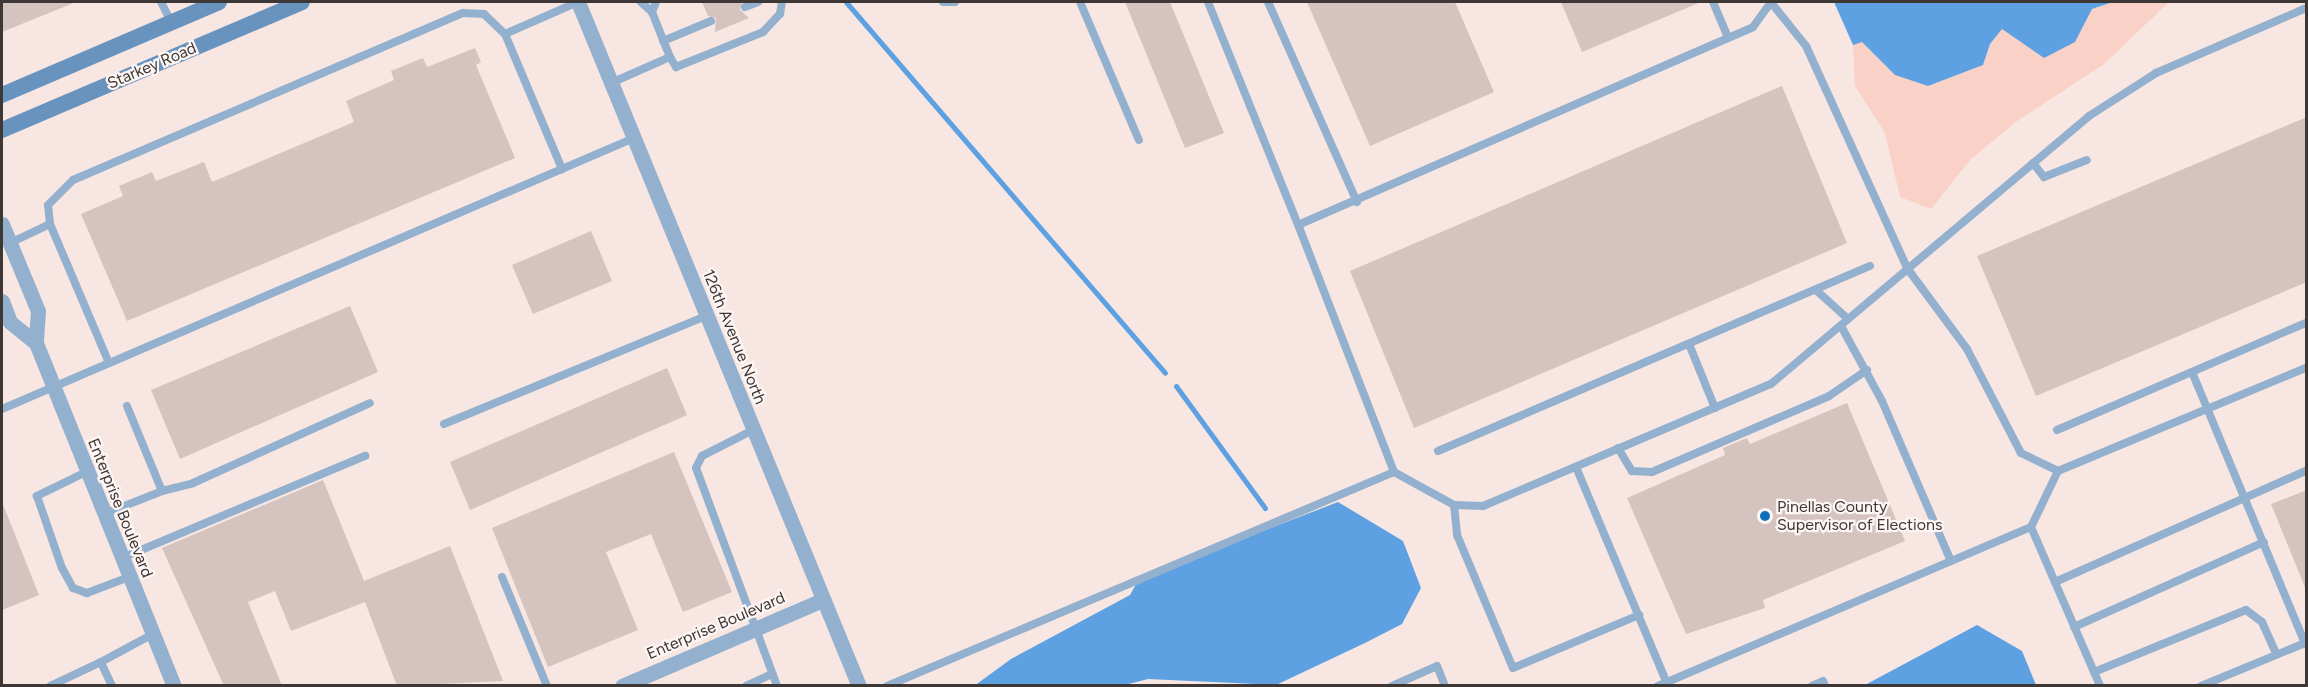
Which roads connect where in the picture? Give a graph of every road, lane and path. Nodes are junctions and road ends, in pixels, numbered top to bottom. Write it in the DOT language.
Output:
graph roads {
  1 [pos="162,2"];
  2 [pos="219,2"];
  3 [pos="302,2"];
  4 [pos="578,2"];
  5 [pos="641,2"];
  6 [pos="656,2"];
  7 [pos="758,2"];
  8 [pos="782,2"];
  9 [pos="943,2"];
  10 [pos="955,2"];
  11 [pos="1080,2"];
  12 [pos="1208,2"];
  13 [pos="1268,2"];
  14 [pos="1713,2"];
  15 [pos="1772,3"];
  16 [pos="745,7"];
  17 [pos="2307,8"];
  18 [pos="652,12"];
  19 [pos="711,21"];
  20 [pos="171,22"];
  21 [pos="505,34"];
  22 [pos="1728,38"];
  23 [pos="663,41"];
  24 [pos="670,57"];
  25 [pos="611,83"];
  26 [pos="2,95"];
  27 [pos="2,130"];
  28 [pos="633,138"];
  29 [pos="1139,140"];
  30 [pos="2087,160"];
  31 [pos="2033,163"];
  32 [pos="562,169"];
  33 [pos="1357,202"];
  34 [pos="2,224"];
  35 [pos="50,224"];
  36 [pos="1298,225"];
  37 [pos="10,243"];
  38 [pos="1870,267"];
  39 [pos="1907,268"];
  40 [pos="1816,290"];
  41 [pos="2,301"];
  42 [pos="706,316"];
  43 [pos="1848,319"];
  44 [pos="2307,323"];
  45 [pos="1841,326"];
  46 [pos="36,343"];
  47 [pos="1689,344"];
  48 [pos="109,363"];
  49 [pos="2307,368"];
  50 [pos="1867,370"];
  51 [pos="2192,372"];
  52 [pos="53,387"];
  53 [pos="370,403"];
  54 [pos="127,406"];
  55 [pos="1715,408"];
  56 [pos="2,409"];
  57 [pos="2207,409"];
  58 [pos="444,424"];
  59 [pos="753,430"];
  60 [pos="2056,430"];
  61 [pos="1618,448"];
  62 [pos="1438,451"];
  63 [pos="365,456"];
  64 [pos="1576,467"];
  65 [pos="2058,471"];
  66 [pos="2307,471"];
  67 [pos="86,472"];
  68 [pos="1394,472"];
  69 [pos="162,490"];
  70 [pos="2245,498"];
  71 [pos="1454,505"];
  72 [pos="103,514"];
  73 [pos="2031,527"];
  74 [pos="2264,542"];
  75 [pos="121,558"];
  76 [pos="1951,561"];
  77 [pos="129,577"];
  78 [pos="502,577"];
  79 [pos="2055,582"];
  80 [pos="823,600"];
  81 [pos="1639,615"];
  82 [pos="2074,627"];
  83 [pos="754,629"];
  84 [pos="153,634"];
  85 [pos="2276,654"];
  86 [pos="102,662"];
  87 [pos="2094,672"];
  88 [pos="772,674"];
  89 [pos="1664,684"];
  90 [pos="50,686"];
  91 [pos="112,686"];
  92 [pos="174,686"];
  93 [pos="548,686"];
  94 [pos="622,686"];
  95 [pos="746,686"];
  96 [pos="777,686"];
  97 [pos="859,686"];
  98 [pos="887,686"];
  99 [pos="1392,686"];
  100 [pos="1445,686"];
  101 [pos="1812,686"];
  102 [pos="1825,686"];
  103 [pos="2100,686"];
  104 [pos="2200,686"];
  1 -- 20 [label="lane"];
  2 -- 20 [label="main road, Starkey Road"];
  3 -- 27 [label="main road, Starkey Road"];
  4 -- 21 [label="lane"];
  4 -- 25 [label="street, 126th Avenue North"];
  5 -- 18 [label="lane"];
  6 -- 18 [label="lane"];
  7 -- 16 [label="lane"];
  8 -- 24 [label="lane"];
  9 -- 10 [label="lane"];
  11 -- 29 [label="lane"];
  12 -- 36 [label="lane"];
  13 -- 33 [label="lane"];
  14 -- 22 [label="lane"];
  15 -- 22 [label="lane"];
  15 -- 39 [label="lane"];
  17 -- 31 [label="lane"];
  18 -- 23 [label="lane"];
  19 -- 23 [label="lane"];
  20 -- 26 [label="main road, Starkey Road"];
  21 -- 32 [label="lane"];
  21 -- 35 [label="lane"];
  22 -- 33 [label="lane"];
  23 -- 24 [label="lane"];
  24 -- 25 [label="lane"];
  25 -- 28 [label="street, 126th Avenue North"];
  28 -- 32 [label="lane"];
  28 -- 42 [label="street, 126th Avenue North"];
  30 -- 31 [label="lane"];
  31 -- 39 [label="lane"];
  32 -- 48 [label="lane"];
  33 -- 36 [label="lane"];
  34 -- 37 [label="street, Enterprise Boulevard"];
  35 -- 37 [label="lane"];
  35 -- 48 [label="lane"];
  36 -- 68 [label="lane"];
  37 -- 46 [label="street, Enterprise Boulevard"];
  38 -- 40 [label="lane"];
  39 -- 43 [label="lane"];
  39 -- 65 [label="lane"];
  40 -- 43 [label="lane"];
  40 -- 47 [label="lane"];
  41 -- 46 [label="street, Enterprise Boulevard"];
  42 -- 58 [label="lane"];
  42 -- 59 [label="street, 126th Avenue North"];
  43 -- 45 [label="lane"];
  44 -- 51 [label="lane"];
  45 -- 50 [label="lane"];
  45 -- 55 [label="lane"];
  46 -- 52 [label="street, Enterprise Boulevard"];
  47 -- 55 [label="lane"];
  47 -- 62 [label="lane"];
  48 -- 52 [label="lane"];
  49 -- 57 [label="lane"];
  50 -- 61 [label="lane"];
  50 -- 76 [label="lane"];
  51 -- 57 [label="lane"];
  51 -- 60 [label="lane"];
  52 -- 56 [label="lane"];
  52 -- 67 [label="street, Enterprise Boulevard"];
  53 -- 69 [label="lane"];
  54 -- 69 [label="lane"];
  55 -- 61 [label="lane"];
  57 -- 65 [label="lane"];
  57 -- 70 [label="lane"];
  59 -- 80 [label="street, 126th Avenue North"];
  59 -- 83 [label="lane"];
  61 -- 64 [label="lane"];
  63 -- 75 [label="lane"];
  64 -- 71 [label="lane"];
  64 -- 81 [label="lane"];
  65 -- 73 [label="lane"];
  66 -- 70 [label="lane"];
  67 -- 72 [label="street, Enterprise Boulevard"];
  67 -- 77 [label="lane"];
  68 -- 71 [label="lane"];
  68 -- 98 [label="lane"];
  69 -- 72 [label="lane"];
  70 -- 74 [label="lane"];
  70 -- 79 [label="lane"];
  71 -- 81 [label="lane"];
  72 -- 75 [label="street, Enterprise Boulevard"];
  73 -- 76 [label="lane"];
  73 -- 79 [label="lane"];
  74 -- 82 [label="lane"];
  74 -- 85 [label="lane"];
  75 -- 77 [label="street, Enterprise Boulevard"];
  76 -- 89 [label="lane"];
  77 -- 84 [label="street, Enterprise Boulevard"];
  78 -- 93 [label="lane"];
  79 -- 82 [label="lane"];
  80 -- 83 [label="street, Enterprise Boulevard"];
  80 -- 97 [label="street, 126th Avenue North"];
  81 -- 89 [label="lane"];
  82 -- 87 [label="lane"];
  83 -- 88 [label="lane"];
  83 -- 94 [label="street, Enterprise Boulevard"];
  84 -- 86 [label="lane"];
  84 -- 92 [label="street, Enterprise Boulevard"];
  85 -- 87 [label="lane"];
  85 -- 104 [label="lane"];
  86 -- 90 [label="lane"];
  86 -- 91 [label="lane"];
  87 -- 103 [label="lane"];
  88 -- 95 [label="lane"];
  88 -- 96 [label="lane"];
  99 -- 100 [label="lane"];
  101 -- 102 [label="lane"];
}
